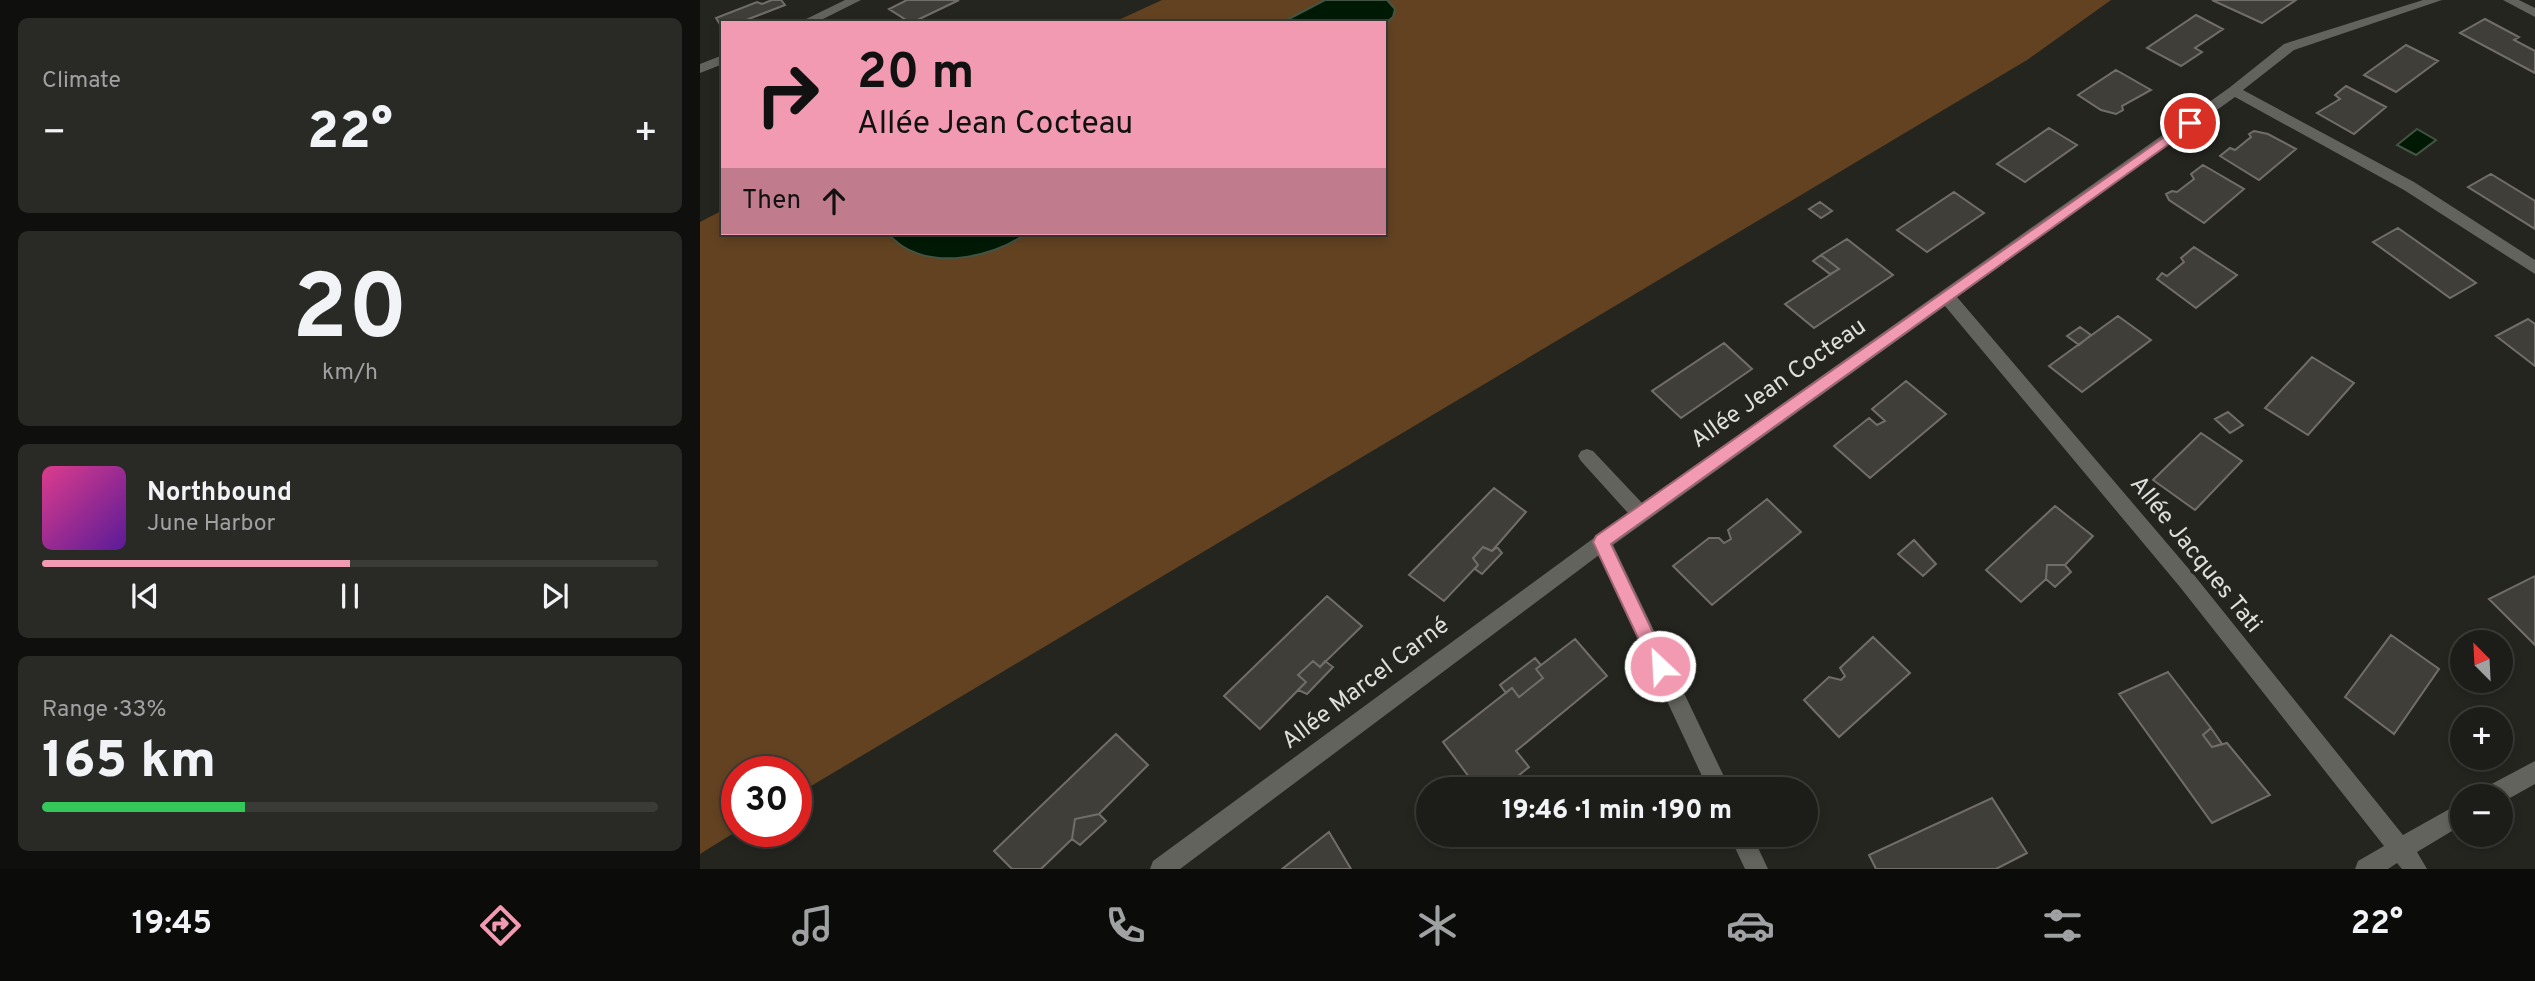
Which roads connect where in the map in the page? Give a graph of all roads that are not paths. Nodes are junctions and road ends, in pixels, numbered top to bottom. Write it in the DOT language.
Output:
graph roads {
  1 [pos="855,0"];
  2 [pos="2436,0"];
  3 [pos="2509,0"];
  4 [pos="2535,13"];
  5 [pos="808,21"];
  6 [pos="700,52"];
  7 [pos="712,64"];
  8 [pos="2234,91"];
  9 [pos="2535,268"];
  10 [pos="1948,298"];
  11 [pos="1587,456"];
  12 [pos="1640,514"];
  13 [pos="1602,542"];
  14 [pos="2535,772"];
  15 [pos="1713,777"];
  16 [pos="2513,784"];
  17 [pos="2450,820"];
  18 [pos="1746,847"];
  19 [pos="2399,849"];
  20 [pos="1161,869"];
  21 [pos="1756,869"];
  22 [pos="2366,869"];
  23 [pos="2416,869"];
  1 -- 5 [label="street"];
  2 -- 8 [label="street, Allée Jean Cocteau"];
  3 -- 4 [label="street"];
  6 -- 7 [label="street"];
  8 -- 9 [label="street"];
  8 -- 10 [label="street, Allée Jean Cocteau"];
  10 -- 12 [label="street, Allée Jean Cocteau"];
  10 -- 19 [label="street, Allée Jacques Tati"];
  11 -- 12 [label="street"];
  12 -- 13 [label="street, Allée Jean Cocteau"];
  13 -- 15 [label="street"];
  13 -- 20 [label="street, Allée Marcel Carné"];
  14 -- 16 [label="street"];
  17 -- 19 [label="street"];
  18 -- 21 [label="street"];
  19 -- 22 [label="street"];
  19 -- 23 [label="street, Allée Jacques Tati"];
}
